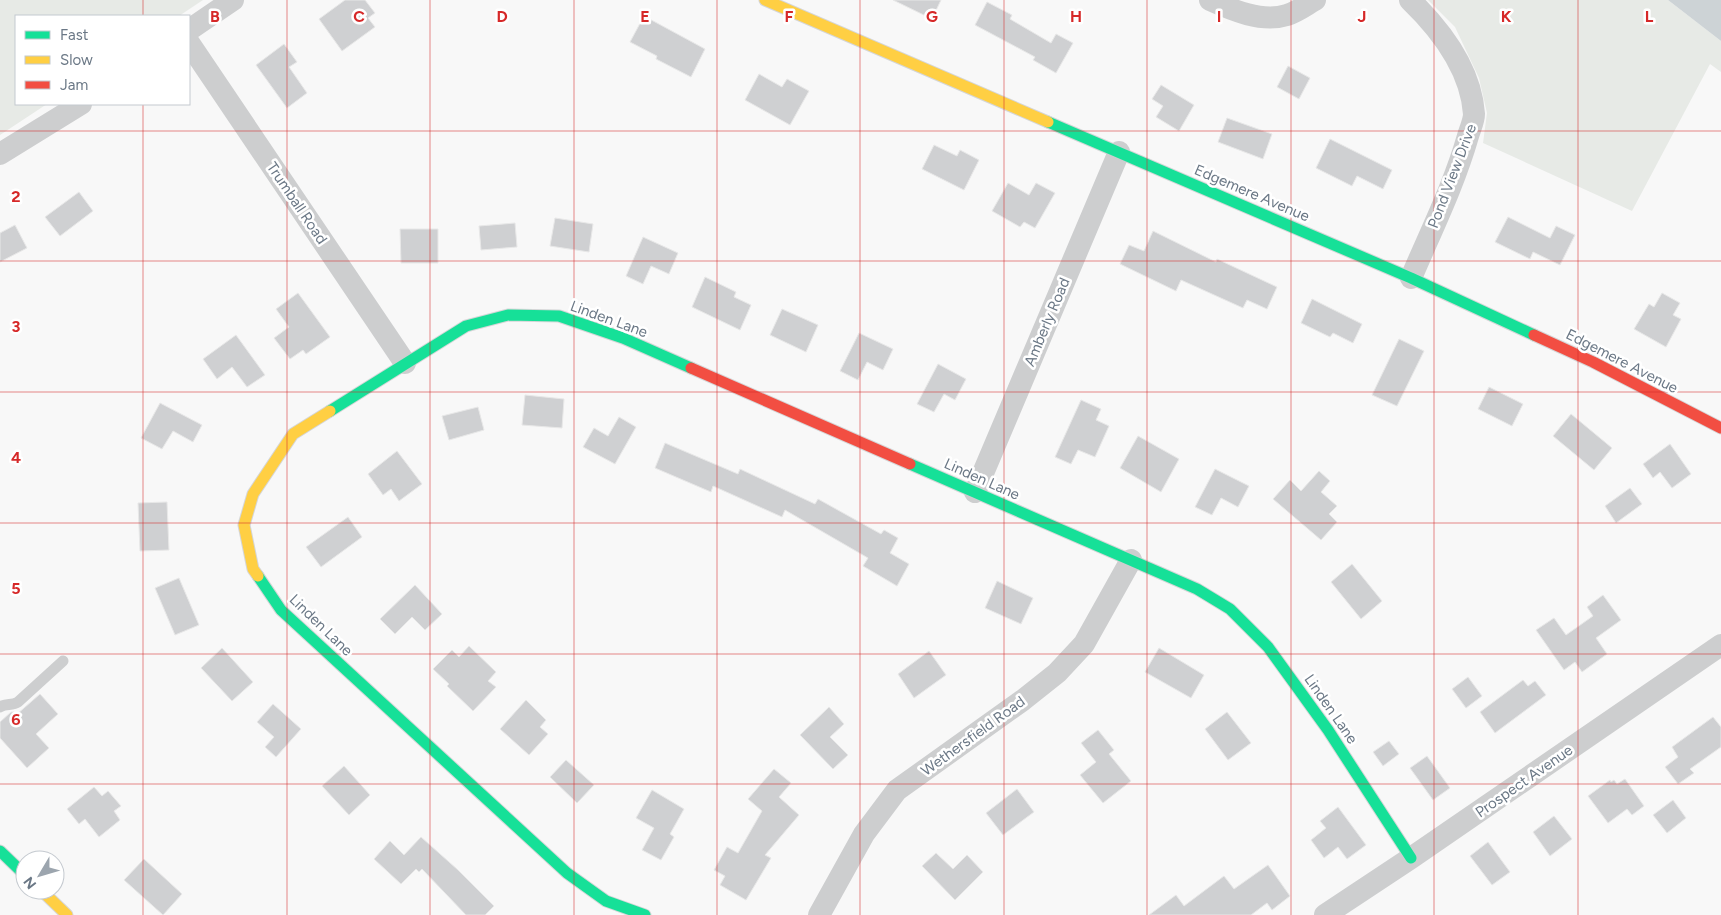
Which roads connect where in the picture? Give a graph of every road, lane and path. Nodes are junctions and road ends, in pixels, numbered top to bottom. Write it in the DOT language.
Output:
graph roads {
  1 [pos="234,0"];
  2 [pos="765,0"];
  3 [pos="1210,0"];
  4 [pos="1315,0"];
  5 [pos="1410,0"];
  6 [pos="190,29"];
  7 [pos="190,44"];
  8 [pos="80,105"];
  9 [pos="1119,152"];
  10 [pos="0,154"];
  11 [pos="1411,278"];
  12 [pos="405,363"];
  13 [pos="1721,428"];
  14 [pos="975,492"];
  15 [pos="1131,560"];
  16 [pos="1721,645"];
  17 [pos="63,661"];
  18 [pos="0,707"];
  19 [pos="0,851"];
  20 [pos="1411,858"];
  21 [pos="15,865"];
  22 [pos="51,900"];
  23 [pos="67,915"];
  24 [pos="644,915"];
  25 [pos="819,915"];
  26 [pos="1325,915"];
  1 -- 6 [label="street"];
  2 -- 9 [label="street, Edgemere Avenue"];
  3 -- 4 [label="street"];
  5 -- 11 [label="street, Pond View Drive"];
  7 -- 12 [label="street, Trumball Road"];
  8 -- 10 [label="street"];
  9 -- 11 [label="street, Edgemere Avenue"];
  9 -- 14 [label="street, Amberly Road"];
  11 -- 13 [label="street, Edgemere Avenue"];
  12 -- 14 [label="street, Linden Lane"];
  12 -- 24 [label="street, Linden Lane"];
  14 -- 15 [label="street, Linden Lane"];
  15 -- 20 [label="street, Linden Lane"];
  15 -- 25 [label="street, Wethersfield Road"];
  16 -- 20 [label="street, Prospect Avenue"];
  17 -- 18 [label="lane"];
  19 -- 21 [label="street"];
  20 -- 26 [label="street, Prospect Avenue"];
  22 -- 23 [label="street"];
}
